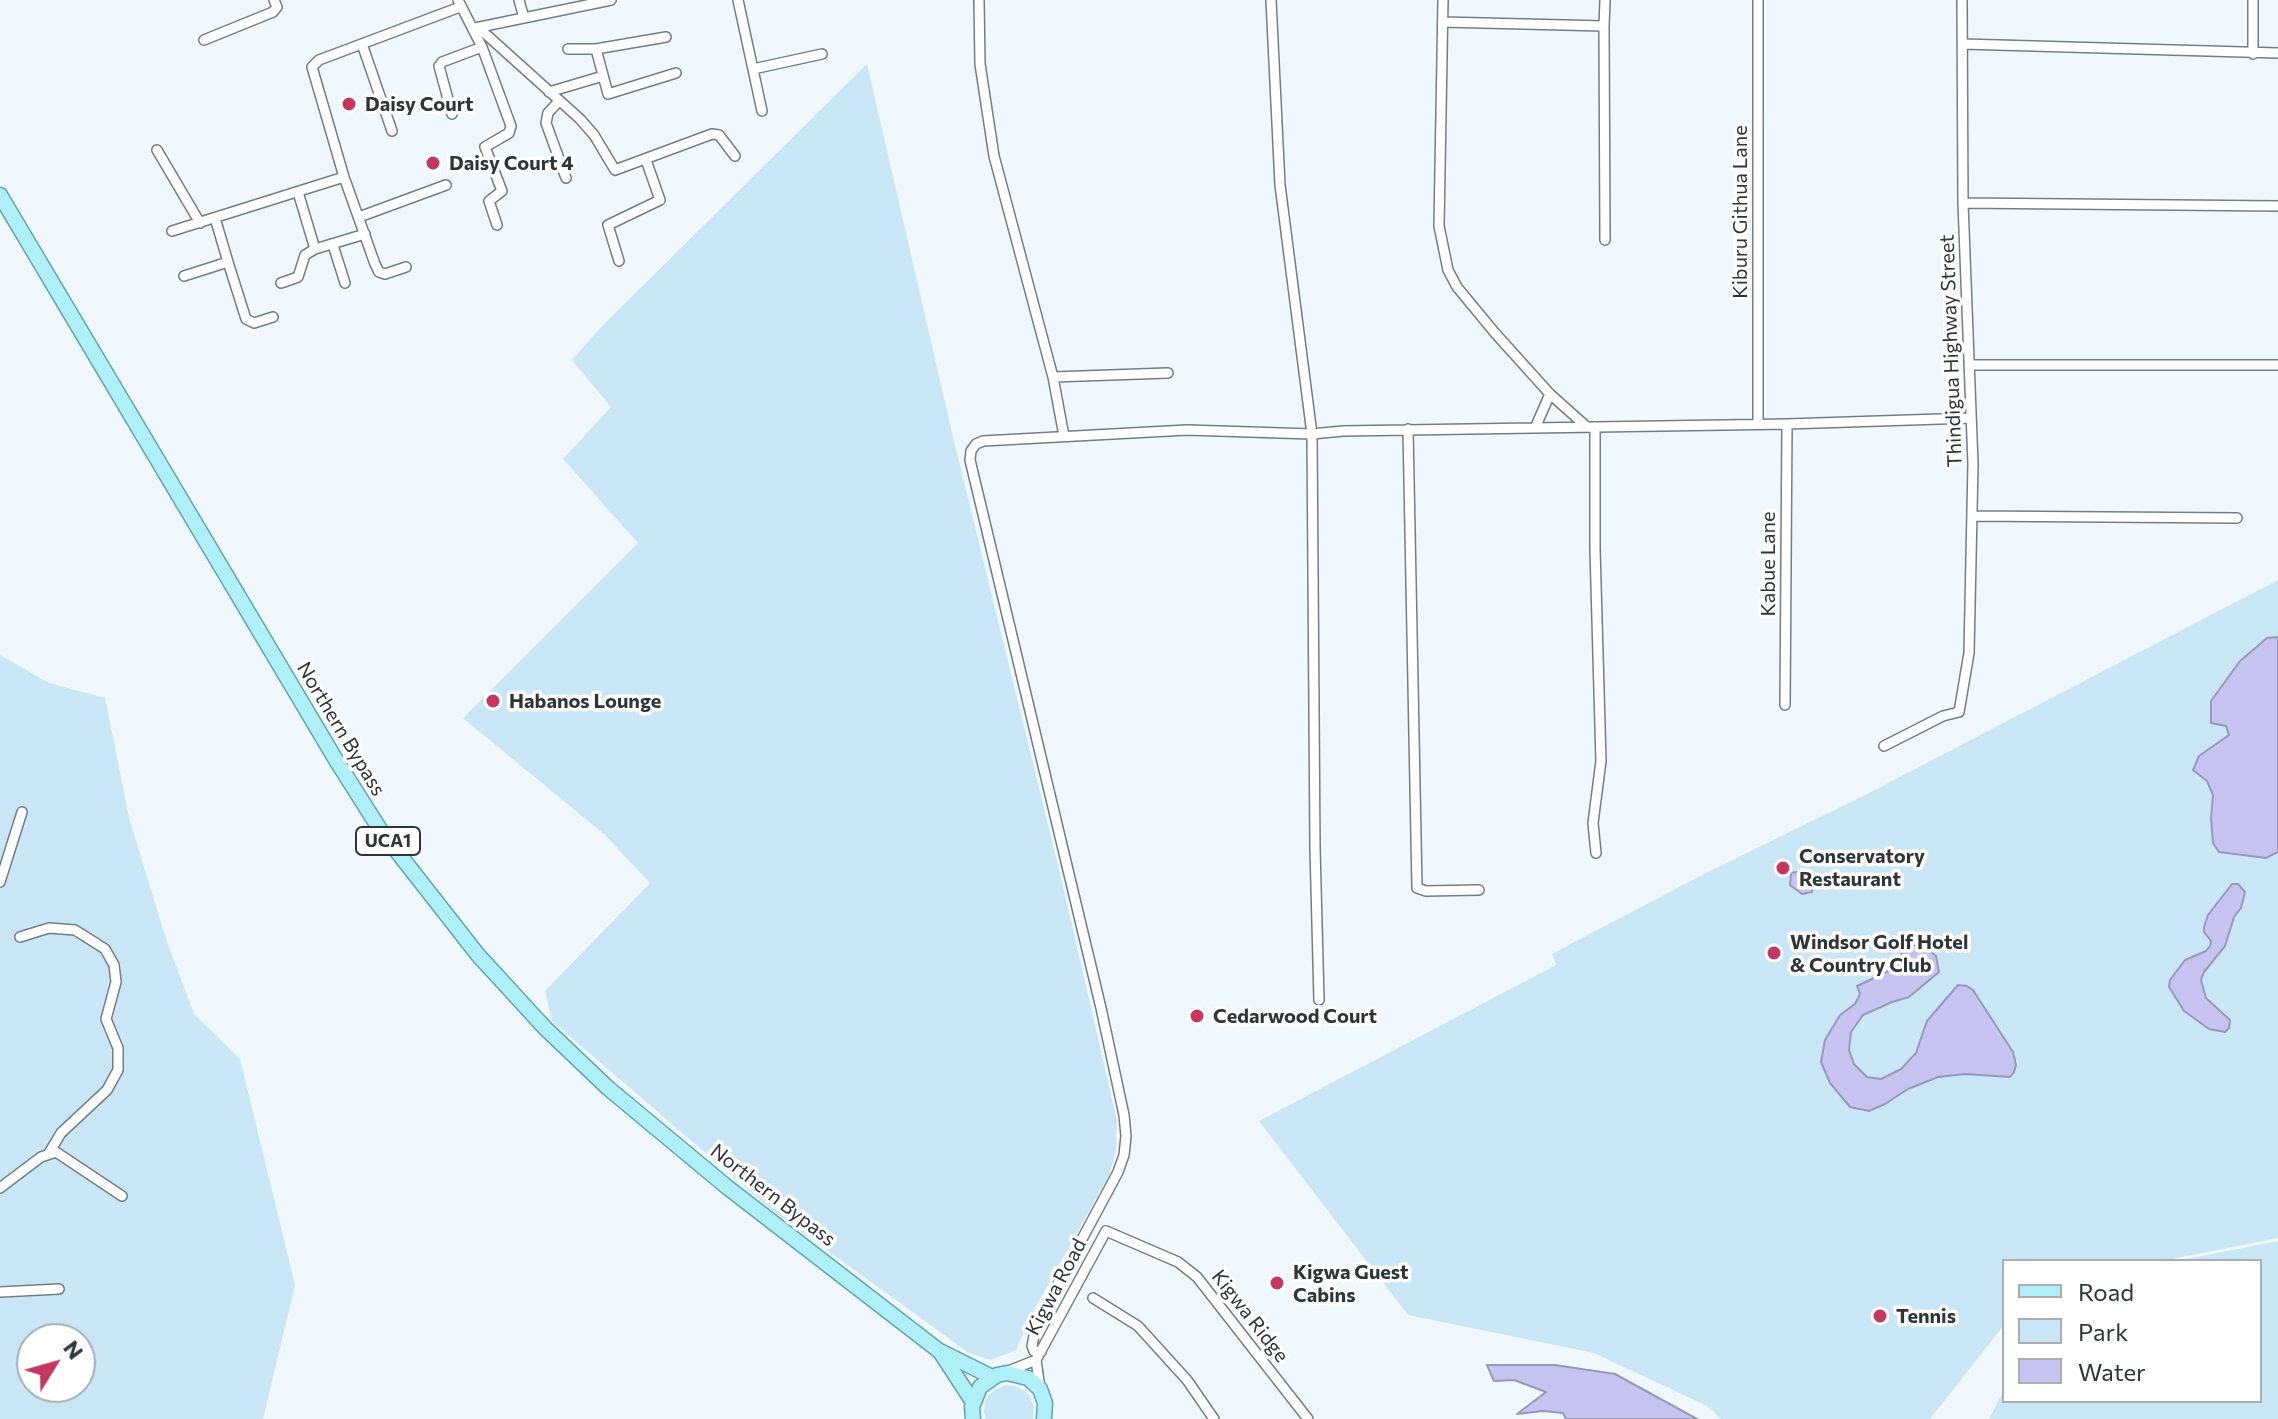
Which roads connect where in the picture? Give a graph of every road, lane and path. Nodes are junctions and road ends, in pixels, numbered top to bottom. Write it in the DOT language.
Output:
graph roads {
  1 [pos="274,0"];
  2 [pos="519,0"];
  3 [pos="611,0"];
  4 [pos="738,0"];
  5 [pos="979,0"];
  6 [pos="1271,0"];
  7 [pos="1443,0"];
  8 [pos="1605,0"];
  9 [pos="1758,0"];
  10 [pos="1962,0"];
  11 [pos="2253,0"];
  12 [pos="459,4"];
  13 [pos="524,18"];
  14 [pos="1443,22"];
  15 [pos="1604,26"];
  16 [pos="475,28"];
  17 [pos="666,37"];
  18 [pos="204,40"];
  19 [pos="362,44"];
  20 [pos="1963,44"];
  21 [pos="482,47"];
  22 [pos="568,49"];
  23 [pos="596,49"];
  24 [pos="2278,53"];
  25 [pos="822,54"];
  26 [pos="2253,54"];
  27 [pos="753,69"];
  28 [pos="676,73"];
  29 [pos="603,76"];
  30 [pos="549,92"];
  31 [pos="559,101"];
  32 [pos="762,111"];
  33 [pos="452,114"];
  34 [pos="392,131"];
  35 [pos="157,150"];
  36 [pos="735,156"];
  37 [pos="646,160"];
  38 [pos="344,177"];
  39 [pos="566,178"];
  40 [pos="446,185"];
  41 [pos="298,192"];
  42 [pos="0,195"];
  43 [pos="1963,203"];
  44 [pos="2278,206"];
  45 [pos="359,217"];
  46 [pos="215,218"];
  47 [pos="200,223"];
  48 [pos="497,225"];
  49 [pos="172,231"];
  50 [pos="365,234"];
  51 [pos="1605,240"];
  52 [pos="333,245"];
  53 [pos="315,249"];
  54 [pos="619,261"];
  55 [pos="228,262"];
  56 [pos="406,267"];
  57 [pos="184,276"];
  58 [pos="281,283"];
  59 [pos="345,283"];
  60 [pos="273,317"];
  61 [pos="1969,365"];
  62 [pos="2278,365"];
  63 [pos="1168,373"];
  64 [pos="1053,377"];
  65 [pos="1550,394"];
  66 [pos="1971,418"];
  67 [pos="1758,424"];
  68 [pos="1787,424"];
  69 [pos="1591,427"];
  70 [pos="1535,428"];
  71 [pos="1408,429"];
  72 [pos="1312,434"];
  73 [pos="1064,436"];
  74 [pos="1972,516"];
  75 [pos="2237,518"];
  76 [pos="1785,705"];
  77 [pos="1884,746"];
  78 [pos="22,812"];
  79 [pos="1596,853"];
  80 [pos="0,882"];
  81 [pos="1479,890"];
  82 [pos="20,937"];
  83 [pos="1319,1000"];
  84 [pos="49,1153"];
  85 [pos="0,1188"];
  86 [pos="122,1196"];
  87 [pos="1106,1231"];
  88 [pos="59,1289"];
  89 [pos="0,1292"];
  90 [pos="1093,1298"];
  91 [pos="938,1350"];
  92 [pos="1038,1356"];
  93 [pos="995,1376"];
  94 [pos="1040,1389"];
  95 [pos="973,1402"];
  96 [pos="973,1419"];
  97 [pos="1044,1419"];
  98 [pos="1214,1419"];
  99 [pos="1308,1419"];
  1 -- 18 [label="street"];
  2 -- 13 [label="street"];
  3 -- 13 [label="street"];
  4 -- 27 [label="street"];
  5 -- 64 [label="street"];
  6 -- 72 [label="street"];
  7 -- 14 [label="street"];
  8 -- 15 [label="street"];
  9 -- 67 [label="street, Kiburu Githua Lane"];
  10 -- 20 [label="street, Thindigua Highway Street"];
  11 -- 26 [label="street"];
  12 -- 16 [label="street"];
  12 -- 19 [label="street"];
  13 -- 16 [label="street"];
  14 -- 15 [label="street"];
  14 -- 65 [label="street"];
  15 -- 51 [label="street"];
  16 -- 21 [label="street"];
  16 -- 30 [label="street"];
  17 -- 23 [label="street"];
  19 -- 34 [label="street"];
  19 -- 38 [label="street"];
  20 -- 26 [label="street"];
  20 -- 43 [label="street, Thindigua Highway Street"];
  21 -- 33 [label="street"];
  21 -- 48 [label="street"];
  22 -- 23 [label="street"];
  23 -- 29 [label="street"];
  24 -- 26 [label="street"];
  25 -- 27 [label="street"];
  27 -- 32 [label="street"];
  28 -- 29 [label="street"];
  29 -- 30 [label="street"];
  30 -- 31 [label="street"];
  31 -- 37 [label="street"];
  31 -- 39 [label="street"];
  35 -- 47 [label="street"];
  36 -- 37 [label="street"];
  37 -- 54 [label="street"];
  38 -- 41 [label="street"];
  38 -- 45 [label="street"];
  40 -- 45 [label="street"];
  41 -- 46 [label="street"];
  41 -- 53 [label="street"];
  42 -- 91 [label="main road, Northern Bypass / UCA1"];
  43 -- 44 [label="street"];
  43 -- 61 [label="street, Thindigua Highway Street"];
  45 -- 50 [label="street"];
  46 -- 47 [label="street"];
  46 -- 55 [label="street"];
  47 -- 49 [label="street"];
  50 -- 52 [label="street"];
  50 -- 56 [label="street"];
  52 -- 53 [label="street"];
  52 -- 59 [label="street"];
  53 -- 58 [label="street"];
  55 -- 57 [label="street"];
  55 -- 60 [label="street"];
  61 -- 62 [label="street"];
  61 -- 66 [label="street, Thindigua Highway Street"];
  63 -- 64 [label="street"];
  64 -- 73 [label="street"];
  65 -- 69 [label="street"];
  65 -- 70 [label="street"];
  66 -- 68 [label="street"];
  66 -- 74 [label="street, Thindigua Highway Street"];
  67 -- 68 [label="street"];
  67 -- 69 [label="street"];
  68 -- 76 [label="street, Kabue Lane"];
  69 -- 70 [label="street"];
  69 -- 79 [label="street"];
  70 -- 71 [label="street"];
  71 -- 72 [label="street"];
  71 -- 81 [label="street"];
  72 -- 73 [label="street"];
  72 -- 83 [label="street"];
  73 -- 92 [label="street"];
  74 -- 75 [label="street"];
  74 -- 77 [label="street, Thindigua Highway Street"];
  78 -- 80 [label="street"];
  82 -- 84 [label="street"];
  84 -- 85 [label="street"];
  84 -- 86 [label="street"];
  87 -- 92 [label="street, Kigwa Road"];
  87 -- 99 [label="street, Kigwa Ridge"];
  88 -- 89 [label="street"];
  90 -- 98 [label="street"];
  91 -- 93 [label="main road, UCA1"];
  91 -- 95 [label="main road, UCA1"];
  92 -- 93 [label="street"];
  92 -- 94 [label="street"];
  93 -- 94 [label="main road"];
  93 -- 95 [label="main road"];
  94 -- 97 [label="main road"];
  95 -- 96 [label="main road"];
}
